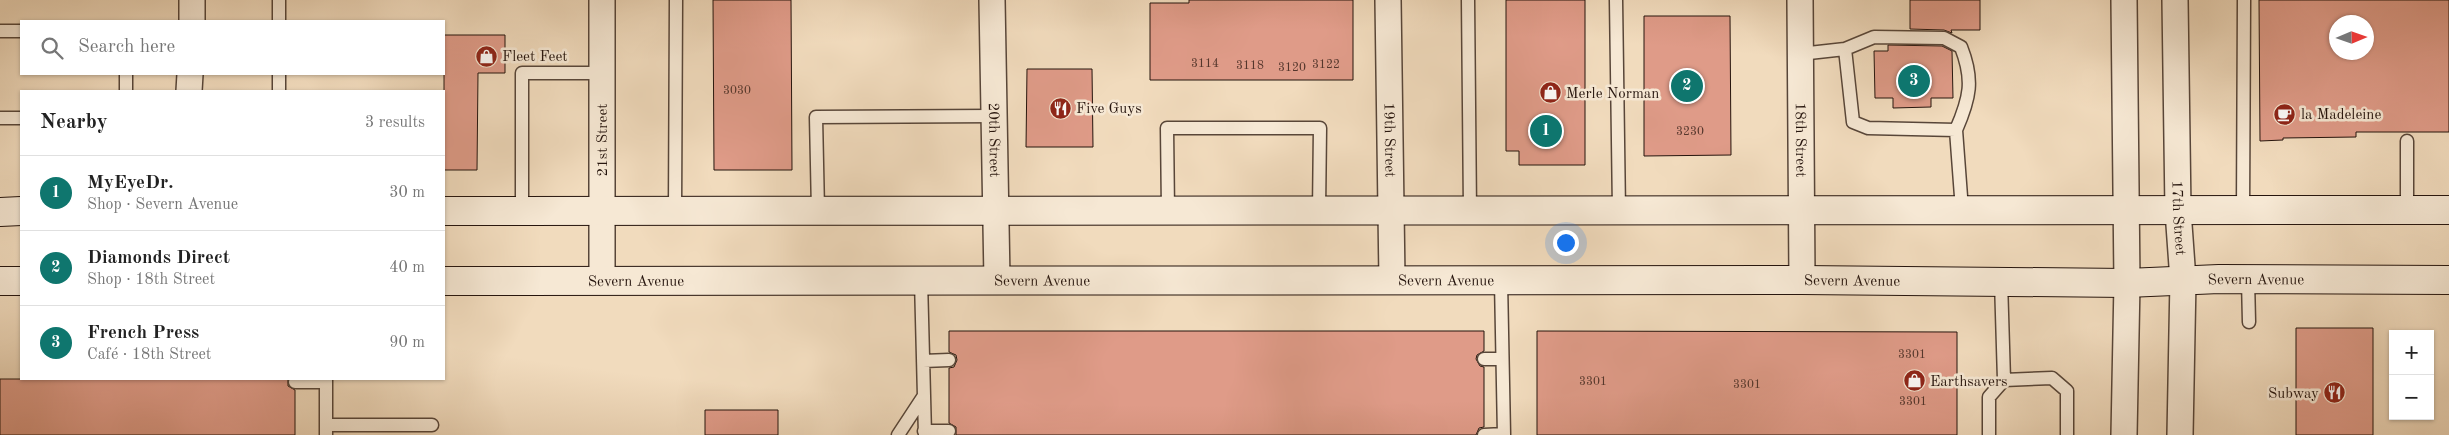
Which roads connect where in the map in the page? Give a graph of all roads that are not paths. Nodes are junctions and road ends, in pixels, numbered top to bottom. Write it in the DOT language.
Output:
graph roads {
  1 [pos="192,0"];
  2 [pos="279,0"];
  3 [pos="602,0"];
  4 [pos="676,0"];
  5 [pos="992,0"];
  6 [pos="1388,0"];
  7 [pos="1468,0"];
  8 [pos="1616,0"];
  9 [pos="1800,0"];
  10 [pos="2124,0"];
  11 [pos="2175,0"];
  12 [pos="2244,0"];
  13 [pos="192,20"];
  14 [pos="279,20"];
  15 [pos="0,31"];
  16 [pos="20,31"];
  17 [pos="1845,49"];
  18 [pos="1800,54"];
  19 [pos="602,73"];
  20 [pos="126,75"];
  21 [pos="190,75"];
  22 [pos="279,75"];
  23 [pos="126,90"];
  24 [pos="190,90"];
  25 [pos="279,90"];
  26 [pos="994,116"];
  27 [pos="0,118"];
  28 [pos="20,118"];
  29 [pos="1956,130"];
  30 [pos="2407,141"];
  31 [pos="1962,210"];
  32 [pos="2126,210"];
  33 [pos="2243,210"];
  34 [pos="2406,210"];
  35 [pos="2449,210"];
  36 [pos="522,211"];
  37 [pos="818,211"];
  38 [pos="996,211"];
  39 [pos="1168,211"];
  40 [pos="1319,211"];
  41 [pos="1391,211"];
  42 [pos="1470,211"];
  43 [pos="1619,211"];
  44 [pos="1802,211"];
  45 [pos="2178,211"];
  46 [pos="0,212"];
  47 [pos="20,212"];
  48 [pos="445,212"];
  49 [pos="602,212"];
  50 [pos="675,212"];
  51 [pos="602,280"];
  52 [pos="921,280"];
  53 [pos="997,280"];
  54 [pos="1392,280"];
  55 [pos="1802,280"];
  56 [pos="2183,280"];
  57 [pos="2248,280"];
  58 [pos="2449,280"];
  59 [pos="0,281"];
  60 [pos="20,281"];
  61 [pos="445,281"];
  62 [pos="1501,281"];
  63 [pos="2001,282"];
  64 [pos="2126,283"];
  65 [pos="2249,322"];
  66 [pos="1484,359"];
  67 [pos="1502,359"];
  68 [pos="949,360"];
  69 [pos="923,361"];
  70 [pos="326,380"];
  71 [pos="2004,380"];
  72 [pos="295,382"];
  73 [pos="923,398"];
  74 [pos="432,425"];
  75 [pos="326,430"];
  76 [pos="949,431"];
  77 [pos="924,433"];
  78 [pos="898,435"];
  79 [pos="1484,435"];
  80 [pos="1504,435"];
  81 [pos="1989,435"];
  82 [pos="2067,435"];
  83 [pos="2124,435"];
  84 [pos="2180,435"];
  1 -- 13 [label="street"];
  2 -- 14 [label="lane"];
  3 -- 19 [label="street, 21st Street"];
  4 -- 50 [label="lane"];
  5 -- 26 [label="street, 20th Street"];
  6 -- 41 [label="street, 19th Street"];
  7 -- 42 [label="lane"];
  8 -- 43 [label="lane"];
  9 -- 18 [label="street, 18th Street"];
  10 -- 32 [label="street"];
  11 -- 45 [label="street, 17th Street"];
  12 -- 33 [label="lane"];
  15 -- 16 [label="lane"];
  17 -- 18 [label="lane"];
  17 -- 29 [label="lane"];
  17 -- 29 [label="lane"];
  18 -- 44 [label="street, 18th Street"];
  19 -- 36 [label="lane"];
  19 -- 49 [label="street, 21st Street"];
  20 -- 23 [label="lane"];
  21 -- 24 [label="street"];
  22 -- 25 [label="lane"];
  26 -- 37 [label="lane"];
  26 -- 38 [label="street, 20th Street"];
  27 -- 28 [label="lane"];
  29 -- 31 [label="lane"];
  30 -- 34 [label="lane"];
  31 -- 32 [label="street"];
  31 -- 44 [label="street"];
  32 -- 45 [label="street"];
  32 -- 64 [label="street"];
  33 -- 34 [label="street"];
  33 -- 45 [label="street"];
  34 -- 35 [label="street"];
  36 -- 48 [label="street"];
  36 -- 49 [label="street"];
  37 -- 38 [label="street"];
  37 -- 50 [label="street"];
  38 -- 39 [label="street"];
  38 -- 53 [label="street, 20th Street"];
  39 -- 40 [label="street"];
  39 -- 40 [label="lane"];
  40 -- 41 [label="street"];
  41 -- 42 [label="street"];
  41 -- 54 [label="street, 19th Street"];
  42 -- 43 [label="street"];
  43 -- 44 [label="street"];
  44 -- 55 [label="street, 18th Street"];
  45 -- 56 [label="street, 17th Street"];
  46 -- 47 [label="street"];
  49 -- 50 [label="street"];
  49 -- 51 [label="street, 21st Street"];
  51 -- 52 [label="street, Severn Avenue"];
  51 -- 61 [label="street, Severn Avenue"];
  52 -- 53 [label="street, Severn Avenue"];
  52 -- 69 [label="lane"];
  53 -- 54 [label="street, Severn Avenue"];
  54 -- 62 [label="street, Severn Avenue"];
  55 -- 62 [label="street, Severn Avenue"];
  55 -- 63 [label="street, Severn Avenue"];
  56 -- 57 [label="street, Severn Avenue"];
  56 -- 64 [label="street, Severn Avenue"];
  56 -- 84 [label="street, 17th Street"];
  57 -- 58 [label="street, Severn Avenue"];
  57 -- 65 [label="lane"];
  59 -- 60 [label="street"];
  62 -- 67 [label="lane"];
  63 -- 64 [label="street, Severn Avenue"];
  63 -- 71 [label="lane"];
  64 -- 83 [label="street"];
  66 -- 67 [label="lane"];
  67 -- 80 [label="lane"];
  68 -- 69 [label="lane"];
  69 -- 73 [label="lane"];
  70 -- 72 [label="lane"];
  70 -- 75 [label="lane"];
  71 -- 81 [label="lane"];
  71 -- 82 [label="lane"];
  73 -- 77 [label="lane"];
  73 -- 78 [label="lane"];
  74 -- 75 [label="lane"];
  76 -- 77 [label="lane"];
  79 -- 80 [label="lane"];
}
